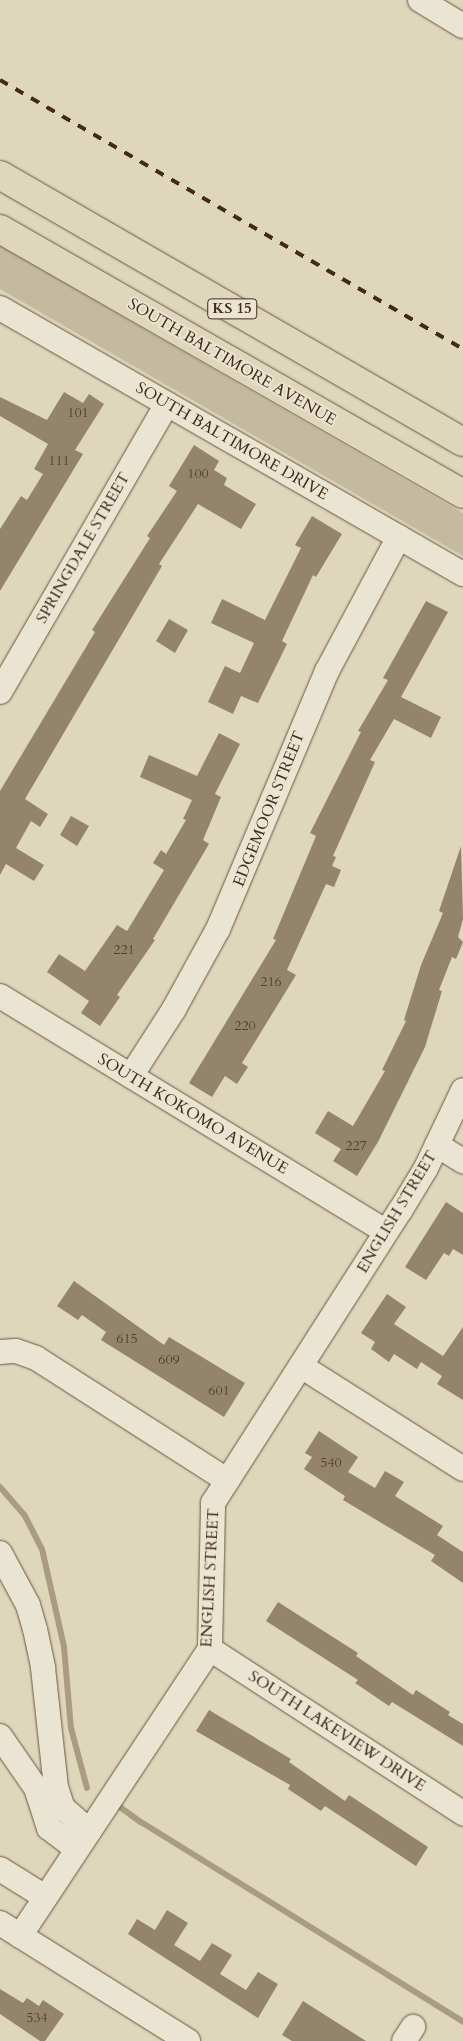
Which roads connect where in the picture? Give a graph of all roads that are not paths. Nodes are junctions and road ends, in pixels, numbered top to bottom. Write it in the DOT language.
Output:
graph roads {
  1 [pos="420,0"];
  2 [pos="463,26"];
  3 [pos="0,175"];
  4 [pos="0,229"];
  5 [pos="0,308"];
  6 [pos="167,404"];
  7 [pos="463,442"];
  8 [pos="463,494"];
  9 [pos="399,537"];
  10 [pos="463,574"];
  11 [pos="0,692"];
  12 [pos="0,996"];
  13 [pos="131,1076"];
  14 [pos="463,1090"];
  15 [pos="437,1145"];
  16 [pos="463,1161"];
  17 [pos="386,1232"];
  18 [pos="0,1352"];
  19 [pos="300,1366"];
  20 [pos="463,1469"];
  21 [pos="227,1480"];
  22 [pos="0,1553"];
  23 [pos="210,1649"];
  24 [pos="0,1736"];
  25 [pos="463,1813"];
  26 [pos="83,1840"];
  27 [pos="0,1869"];
  28 [pos="45,1897"];
  29 [pos="10,1929"];
  30 [pos="188,2041"];
  1 -- 2 [label="street"];
  3 -- 7 [label="main road, KS 15"];
  4 -- 8 [label="main road, SOUTH BALTIMORE AVENUE / KS 15"];
  5 -- 6 [label="street, SOUTH BALTIMORE DRIVE"];
  6 -- 9 [label="street, SOUTH BALTIMORE DRIVE"];
  6 -- 11 [label="street, SPRINGDALE STREET"];
  9 -- 10 [label="street, SOUTH BALTIMORE DRIVE"];
  9 -- 13 [label="street, EDGEMOOR STREET"];
  12 -- 13 [label="street, SOUTH KOKOMO AVENUE"];
  13 -- 17 [label="street, SOUTH KOKOMO AVENUE"];
  14 -- 15 [label="street, ENGLISH STREET"];
  15 -- 16 [label="street"];
  15 -- 17 [label="street, ENGLISH STREET"];
  17 -- 19 [label="street, ENGLISH STREET"];
  18 -- 21 [label="street"];
  19 -- 20 [label="street"];
  19 -- 21 [label="street, ENGLISH STREET"];
  21 -- 23 [label="street, ENGLISH STREET"];
  22 -- 26 [label="street"];
  23 -- 25 [label="street, SOUTH LAKEVIEW DRIVE"];
  23 -- 26 [label="street, ENGLISH STREET"];
  24 -- 26 [label="street"];
  26 -- 28 [label="street, ENGLISH STREET"];
  27 -- 28 [label="street"];
  28 -- 29 [label="street, ENGLISH STREET"];
  29 -- 30 [label="street"];
}
